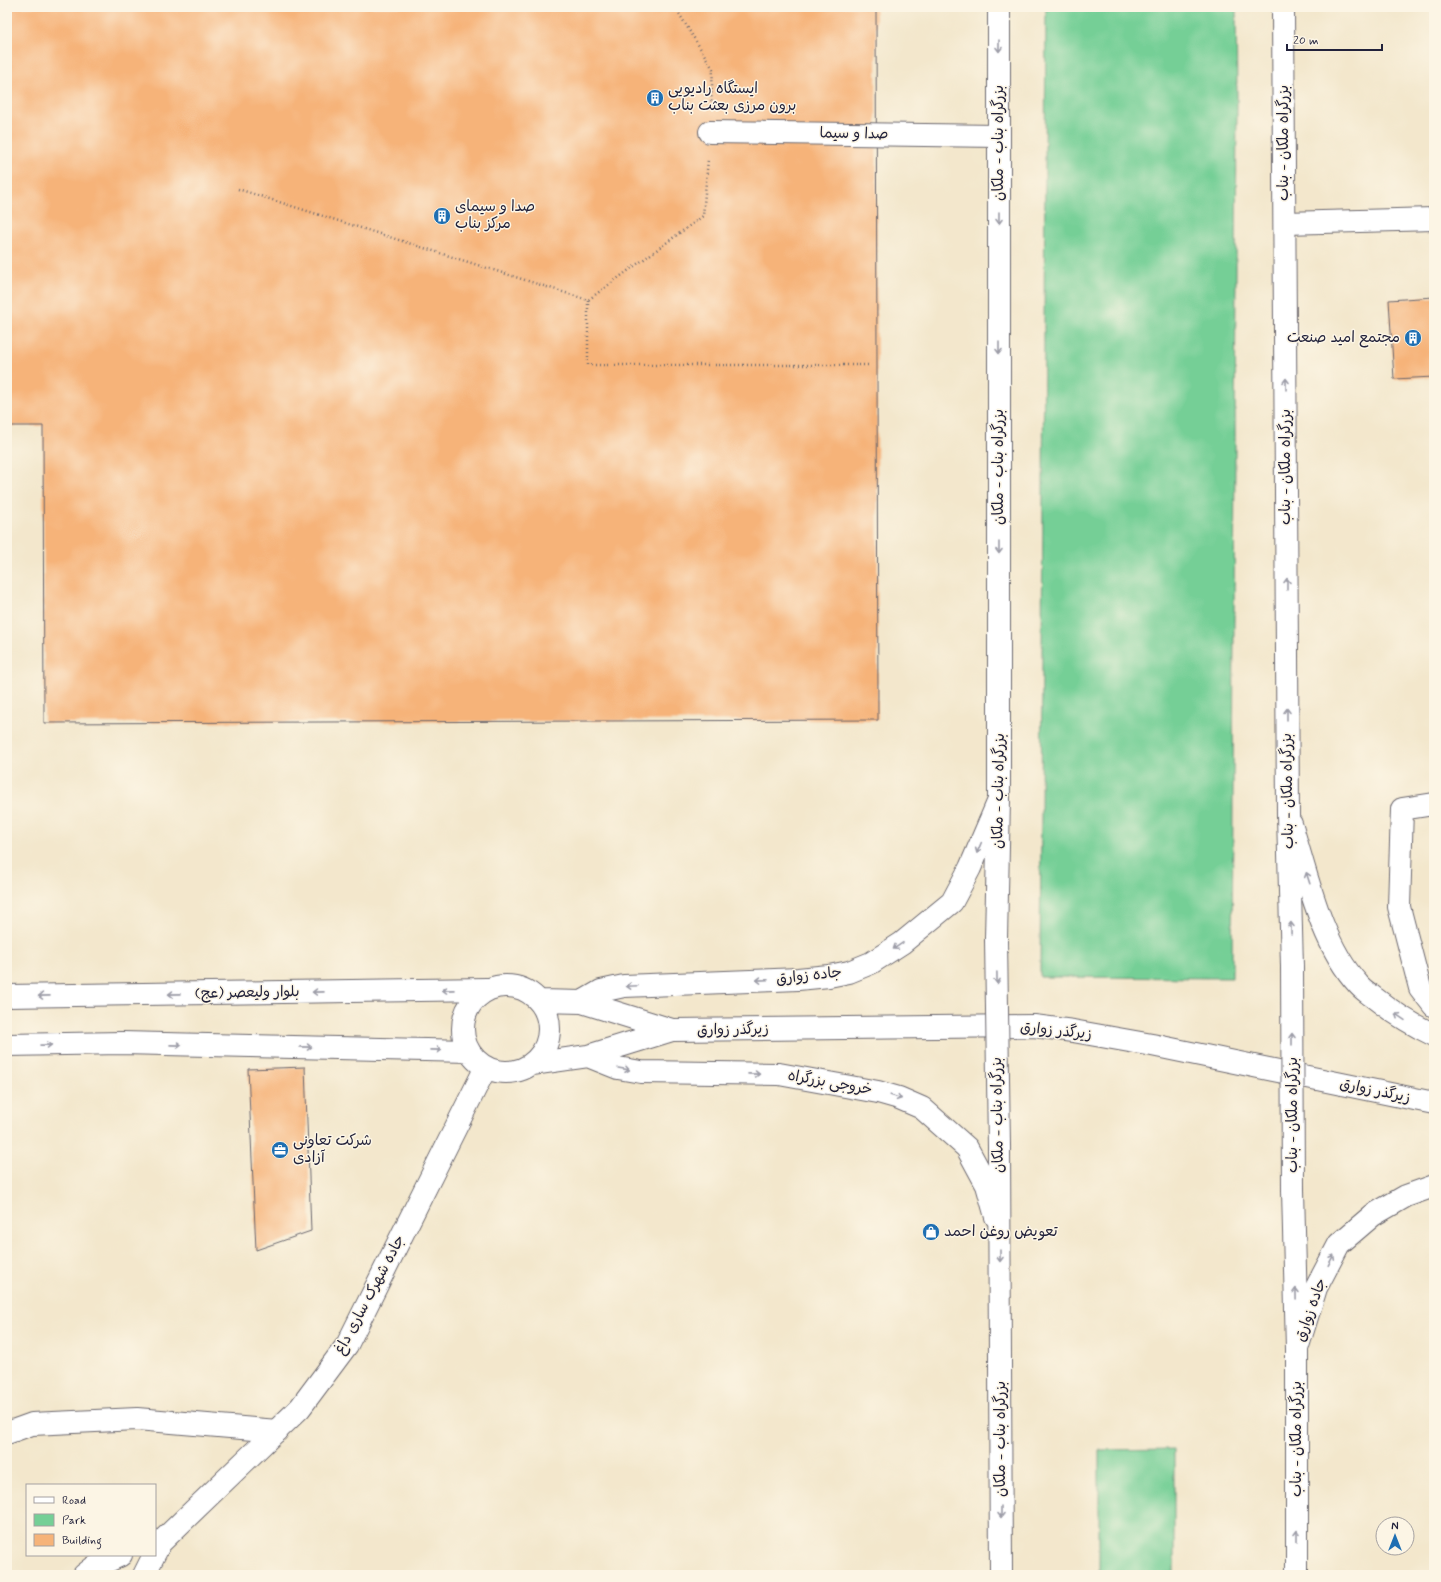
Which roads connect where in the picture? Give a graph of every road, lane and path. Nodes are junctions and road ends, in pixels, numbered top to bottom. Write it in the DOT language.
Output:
graph roads {
  1 [pos="675,7"];
  2 [pos="999,7"];
  3 [pos="1283,7"];
  4 [pos="710,132"];
  5 [pos="999,136"];
  6 [pos="238,189"];
  7 [pos="1434,219"];
  8 [pos="1285,223"];
  9 [pos="588,300"];
  10 [pos="869,365"];
  11 [pos="999,799"];
  12 [pos="1434,804"];
  13 [pos="1288,815"];
  14 [pos="487,989"];
  15 [pos="7,996"];
  16 [pos="540,1001"];
  17 [pos="582,1002"];
  18 [pos="1434,1006"];
  19 [pos="672,1030"];
  20 [pos="1434,1035"];
  21 [pos="7,1045"];
  22 [pos="469,1051"];
  23 [pos="588,1056"];
  24 [pos="532,1064"];
  25 [pos="486,1067"];
  26 [pos="1434,1104"];
  27 [pos="1434,1186"];
  28 [pos="1000,1232"];
  29 [pos="1297,1349"];
  30 [pos="277,1431"];
  31 [pos="7,1433"];
  32 [pos="156,1549"];
  33 [pos="119,1556"];
  34 [pos="153,1556"];
  35 [pos="84,1575"];
  36 [pos="144,1575"];
  37 [pos="1001,1575"];
  38 [pos="1297,1575"];
  1 -- 4 [label="path"];
  2 -- 5 [label="main road, بزرگراه بناب - ملکان, one-way"];
  3 -- 8 [label="main road, بزرگراه ملکان - بناب"];
  4 -- 5 [label="main road, صدا و سیما"];
  4 -- 9 [label="path"];
  5 -- 11 [label="main road, بزرگراه بناب - ملکان, one-way"];
  6 -- 9 [label="path"];
  7 -- 8 [label="main road"];
  13 -- 8 [label="main road, بزرگراه ملکان - بناب, one-way"];
  9 -- 10 [label="path"];
  11 -- 17 [label="main road, جاده زوارق, one-way"];
  11 -- 28 [label="main road, بزرگراه بناب - ملکان, one-way, bridge"];
  12 -- 18 [label="main road"];
  20 -- 13 [label="main road, one-way"];
  29 -- 13 [label="main road, بزرگراه ملکان - بناب, one-way, bridge"];
  14 -- 15 [label="main road, بلوار ولیعصر (عج), one-way"];
  14 -- 16 [label="main road"];
  14 -- 22 [label="main road"];
  16 -- 17 [label="main road"];
  16 -- 24 [label="main road"];
  17 -- 19 [label="main road"];
  19 -- 23 [label="main road"];
  19 -- 26 [label="main road, زیرگذر زوارق"];
  21 -- 22 [label="main road, one-way"];
  22 -- 25 [label="main road"];
  23 -- 24 [label="main road"];
  23 -- 28 [label="main road, خروجی بزرگراه, one-way"];
  24 -- 25 [label="main road"];
  25 -- 30 [label="main road, جاده شهرک ساری داغ"];
  29 -- 27 [label="main road, جاده زوارق, one-way"];
  28 -- 37 [label="main road, بزرگراه بناب - ملکان, one-way"];
  38 -- 29 [label="main road, بزرگراه ملکان - بناب, one-way"];
  30 -- 31 [label="main road"];
  30 -- 32 [label="main road, جاده شهرک ساری داغ"];
  33 -- 35 [label="main road"];
  34 -- 36 [label="main road, جاده شهرک ساری داغ"];
}
